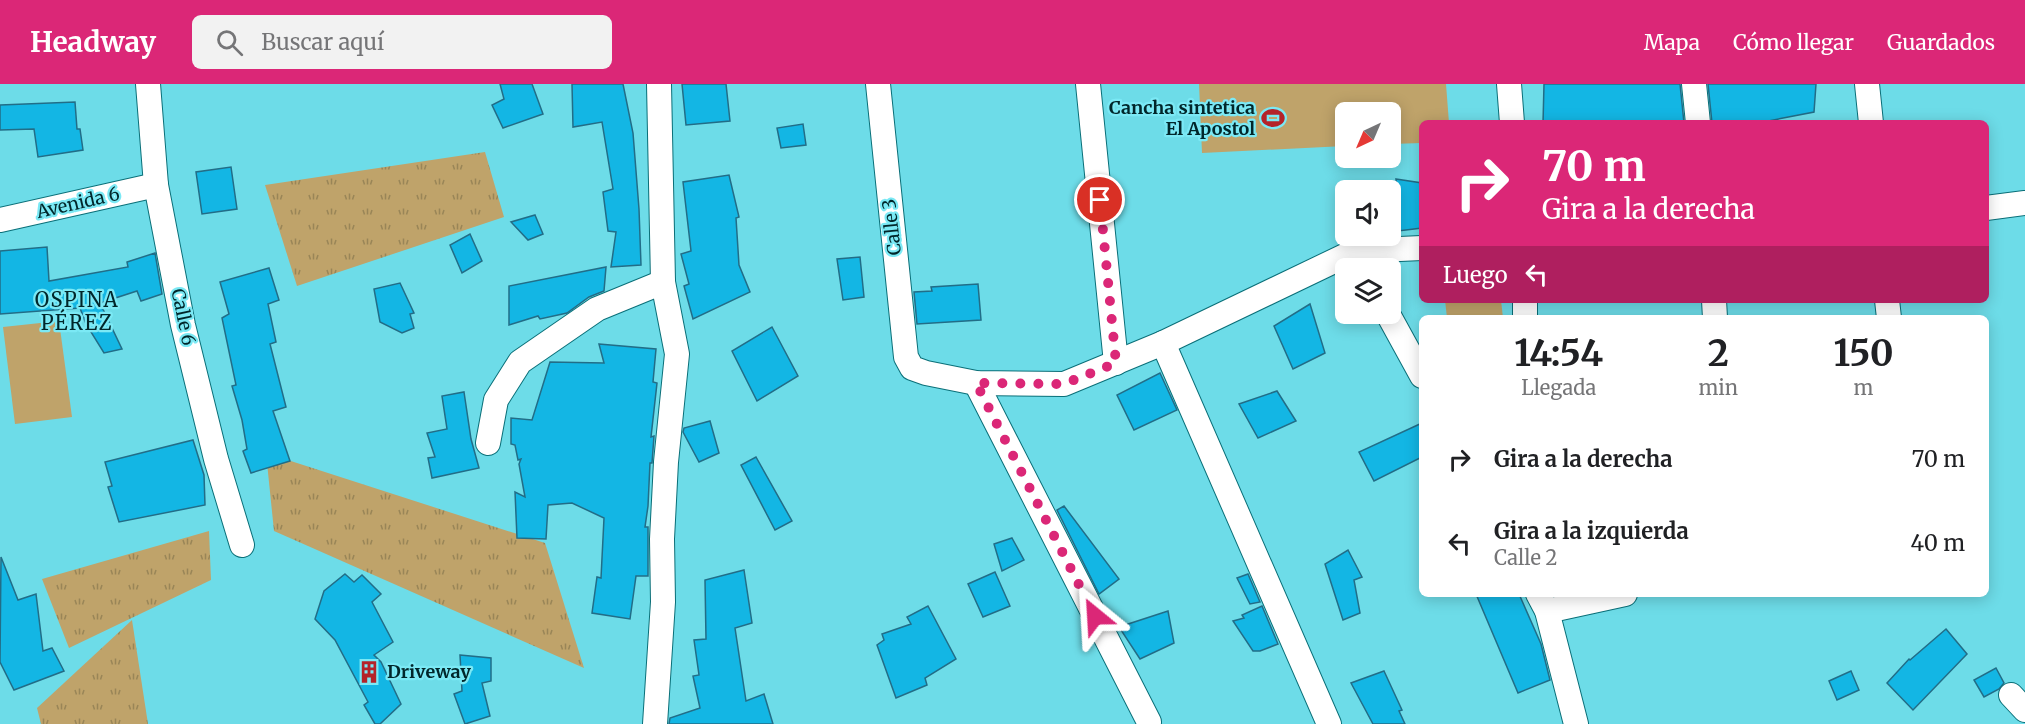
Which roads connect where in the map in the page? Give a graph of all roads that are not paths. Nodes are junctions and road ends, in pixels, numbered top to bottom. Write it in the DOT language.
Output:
graph roads {
  1 [pos="148,84"];
  2 [pos="660,84"];
  3 [pos="878,84"];
  4 [pos="1088,84"];
  5 [pos="1509,84"];
  6 [pos="1694,84"];
  7 [pos="1867,84"];
  8 [pos="1512,120"];
  9 [pos="1698,120"];
  10 [pos="1871,120"];
  11 [pos="156,185"];
  12 [pos="2025,203"];
  13 [pos="1989,208"];
  14 [pos="0,220"];
  15 [pos="1419,249"];
  16 [pos="1370,258"];
  17 [pos="1335,271"];
  18 [pos="663,282"];
  19 [pos="1394,324"];
  20 [pos="1163,343"];
  21 [pos="1116,363"];
  22 [pos="1419,370"];
  23 [pos="976,383"];
  24 [pos="488,443"];
  25 [pos="242,545"];
  26 [pos="1594,597"];
  27 [pos="1542,602"];
  28 [pos="1149,722"];
  29 [pos="656,724"];
  30 [pos="1329,724"];
  31 [pos="1576,724"];
  1 -- 11 [label="street, Calle 6"];
  2 -- 18 [label="street"];
  3 -- 23 [label="street, Calle 3"];
  4 -- 21 [label="street"];
  5 -- 8 [label="street"];
  6 -- 9 [label="street"];
  7 -- 10 [label="street"];
  11 -- 14 [label="street, Avenida 6"];
  11 -- 25 [label="street, Calle 6"];
  12 -- 13 [label="street"];
  15 -- 16 [label="street"];
  17 -- 20 [label="street"];
  18 -- 24 [label="street"];
  18 -- 29 [label="street"];
  19 -- 22 [label="street"];
  20 -- 21 [label="street"];
  20 -- 30 [label="street"];
  21 -- 23 [label="street"];
  23 -- 28 [label="street"];
  26 -- 27 [label="street"];
  27 -- 31 [label="street"];
}
